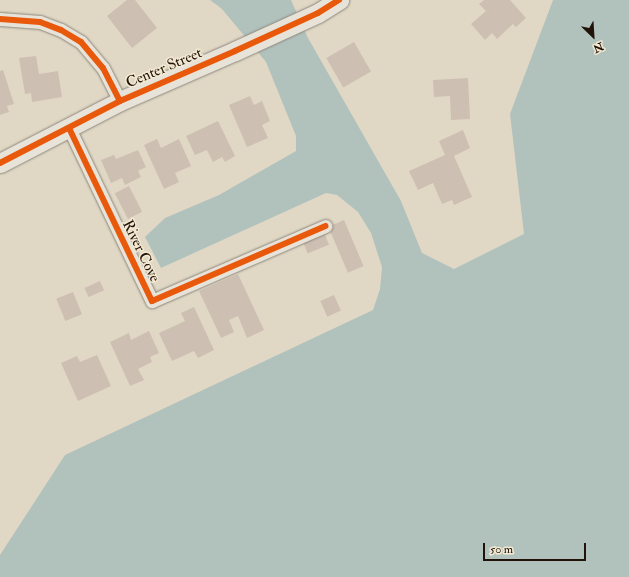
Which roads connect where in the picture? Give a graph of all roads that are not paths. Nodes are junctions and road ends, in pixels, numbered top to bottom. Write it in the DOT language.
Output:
graph roads {
  1 [pos="339,0"];
  2 [pos="0,19"];
  3 [pos="120,101"];
  4 [pos="69,128"];
  5 [pos="0,162"];
  6 [pos="325,226"];
  1 -- 3 [label="street, Center Street"];
  2 -- 3 [label="street"];
  3 -- 4 [label="street, Center Street"];
  4 -- 5 [label="street, Center Street"];
  4 -- 6 [label="street, River Cove"];
}
